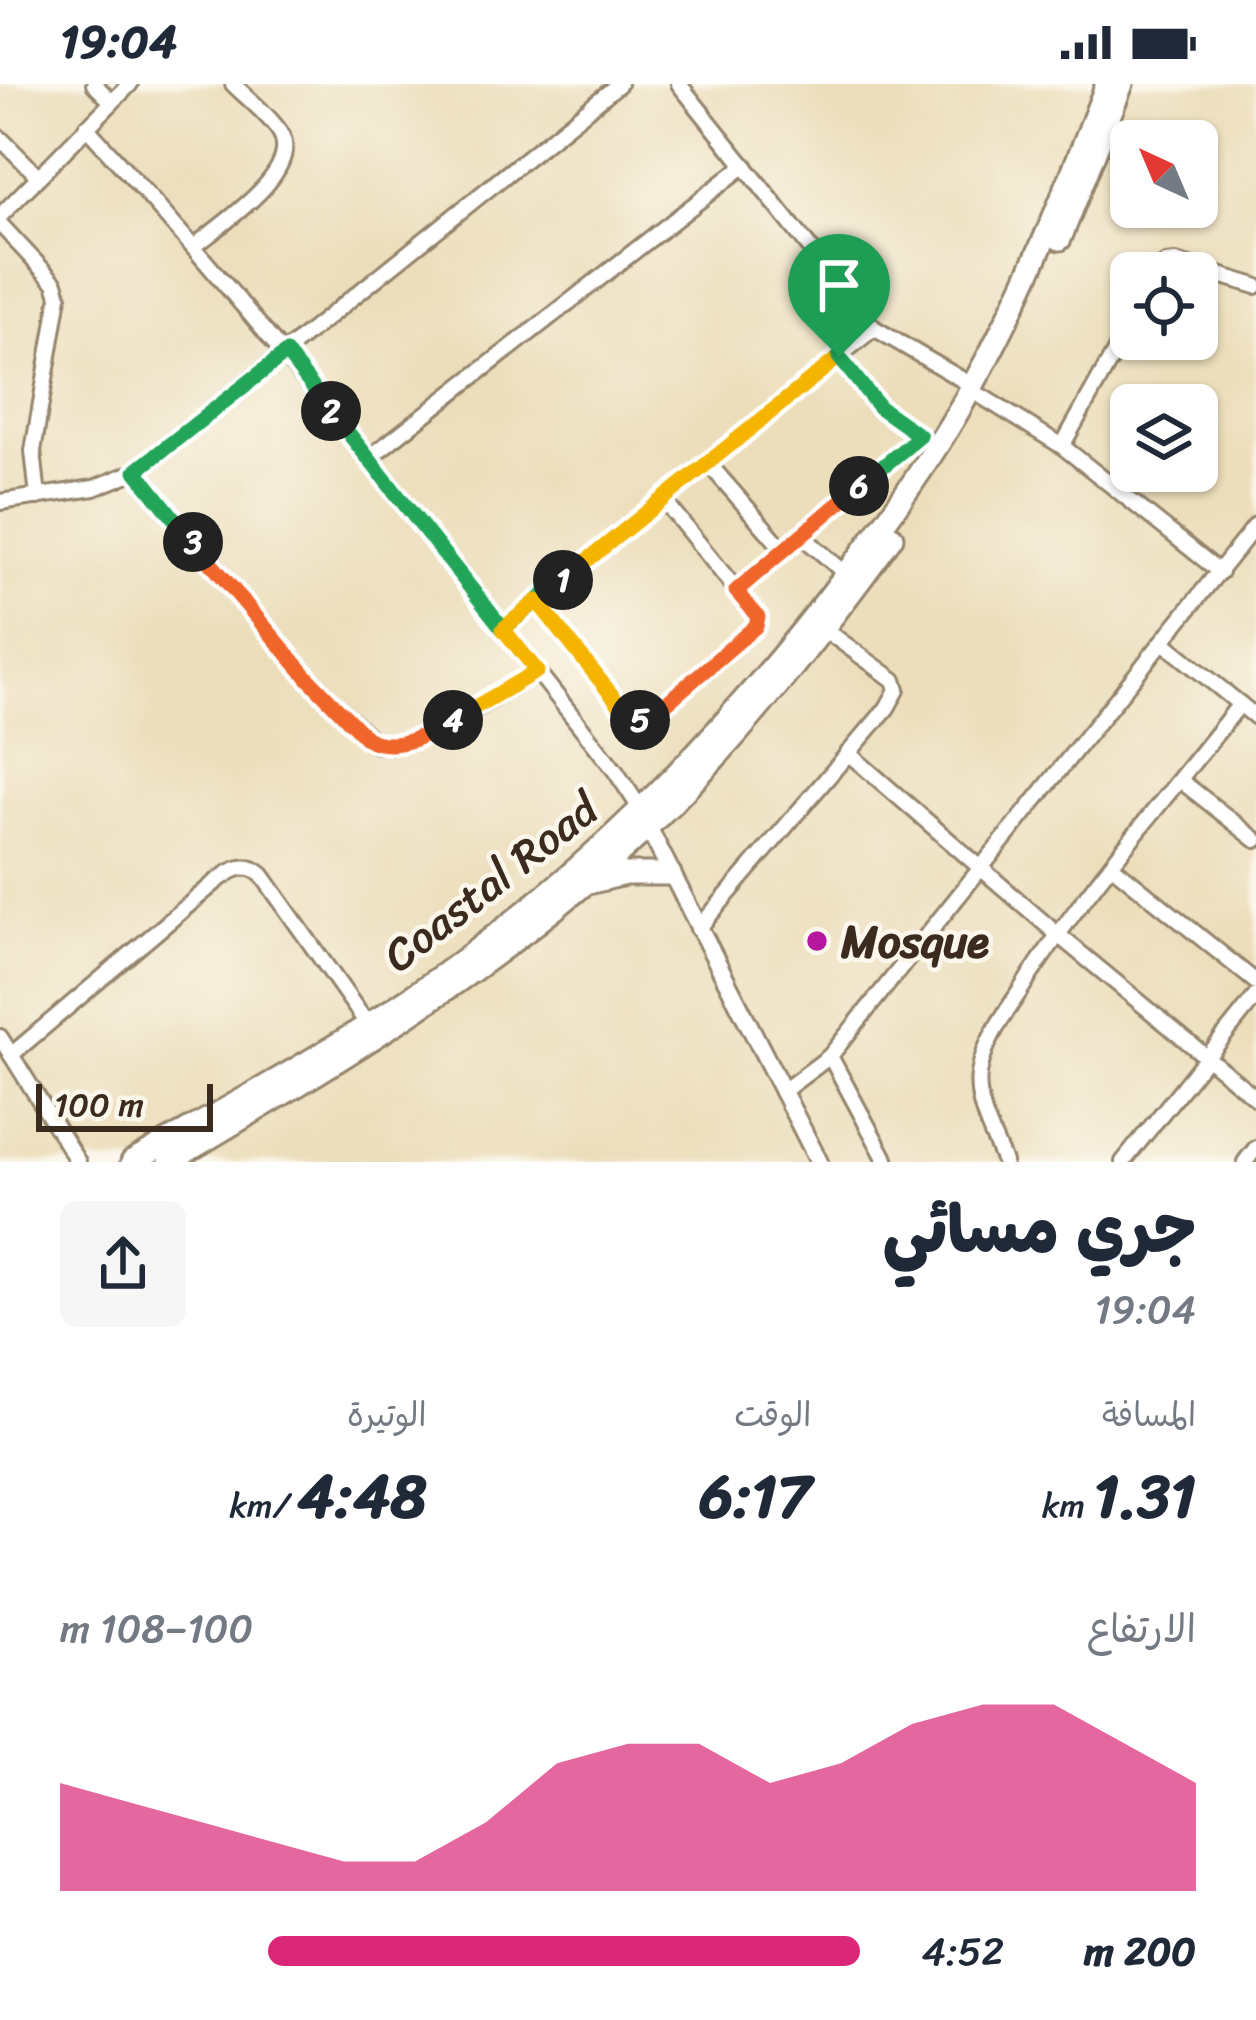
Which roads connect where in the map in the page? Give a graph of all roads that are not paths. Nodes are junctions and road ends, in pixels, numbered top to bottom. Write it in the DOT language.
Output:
graph roads {
  1 [pos="94,84"];
  2 [pos="130,84"];
  3 [pos="233,84"];
  4 [pos="619,84"];
  5 [pos="679,84"];
  6 [pos="1107,84"];
  7 [pos="1122,84"];
  8 [pos="112,102"];
  9 [pos="86,127"];
  10 [pos="0,138"];
  11 [pos="745,165"];
  12 [pos="38,176"];
  13 [pos="0,220"];
  14 [pos="195,246"];
  15 [pos="1218,275"];
  16 [pos="1256,286"];
  17 [pos="874,328"];
  18 [pos="286,353"];
  19 [pos="839,357"];
  20 [pos="1110,360"];
  21 [pos="977,391"];
  22 [pos="928,440"];
  23 [pos="1062,446"];
  24 [pos="369,458"];
  25 [pos="708,463"];
  26 [pos="136,471"];
  27 [pos="38,497"];
  28 [pos="663,499"];
  29 [pos="0,502"];
  30 [pos="1256,525"];
  31 [pos="801,535"];
  32 [pos="784,549"];
  33 [pos="1220,572"];
  34 [pos="846,574"];
  35 [pos="736,591"];
  36 [pos="537,601"];
  37 [pos="503,629"];
  38 [pos="824,629"];
  39 [pos="1163,642"];
  40 [pos="537,671"];
  41 [pos="1240,704"];
  42 [pos="1256,716"];
  43 [pos="848,753"];
  44 [pos="1180,780"];
  45 [pos="645,819"];
  46 [pos="1256,839"];
  47 [pos="1111,865"];
  48 [pos="980,868"];
  49 [pos="670,874"];
  50 [pos="581,885"];
  51 [pos="698,929"];
  52 [pos="1057,934"];
  53 [pos="1256,982"];
  54 [pos="1256,996"];
  55 [pos="368,1025"];
  56 [pos="0,1037"];
  57 [pos="11,1055"];
  58 [pos="830,1056"];
  59 [pos="1204,1058"];
  60 [pos="782,1093"];
  61 [pos="1256,1098"];
  62 [pos="1256,1148"];
  63 [pos="78,1162"];
  64 [pos="132,1162"];
  65 [pos="169,1162"];
  66 [pos="819,1162"];
  67 [pos="887,1162"];
  68 [pos="1004,1162"];
  69 [pos="1123,1162"];
  70 [pos="1245,1162"];
  1 -- 8 [label="street"];
  2 -- 8 [label="street"];
  3 -- 14 [label="street"];
  4 -- 18 [label="street"];
  5 -- 11 [label="street"];
  6 -- 21 [label="highway, Coastal Road"];
  7 -- 21 [label="highway, Coastal Road"];
  8 -- 9 [label="street"];
  9 -- 12 [label="street"];
  9 -- 14 [label="street"];
  10 -- 12 [label="street"];
  11 -- 17 [label="street"];
  11 -- 24 [label="street"];
  12 -- 13 [label="street"];
  13 -- 27 [label="street"];
  14 -- 18 [label="street"];
  15 -- 16 [label="street"];
  17 -- 19 [label="street"];
  17 -- 21 [label="street"];
  18 -- 24 [label="street"];
  18 -- 26 [label="street"];
  19 -- 22 [label="street"];
  19 -- 25 [label="street"];
  20 -- 23 [label="street"];
  21 -- 22 [label="highway, Coastal Road"];
  21 -- 23 [label="street"];
  21 -- 38 [label="highway, Coastal Road"];
  22 -- 31 [label="street"];
  22 -- 34 [label="highway, Coastal Road"];
  23 -- 33 [label="street"];
  24 -- 37 [label="street"];
  25 -- 28 [label="street"];
  25 -- 32 [label="street"];
  26 -- 27 [label="street"];
  26 -- 40 [label="street"];
  27 -- 29 [label="street"];
  28 -- 35 [label="street"];
  28 -- 36 [label="street"];
  30 -- 33 [label="street"];
  31 -- 32 [label="street"];
  31 -- 34 [label="street"];
  32 -- 35 [label="street"];
  33 -- 39 [label="street"];
  34 -- 45 [label="highway, Coastal Road"];
  35 -- 36 [label="street"];
  36 -- 37 [label="street"];
  37 -- 40 [label="street"];
  38 -- 43 [label="street"];
  38 -- 45 [label="highway, Coastal Road"];
  39 -- 41 [label="street"];
  39 -- 48 [label="street"];
  40 -- 45 [label="street"];
  41 -- 42 [label="street"];
  41 -- 44 [label="street"];
  43 -- 48 [label="street"];
  43 -- 51 [label="street"];
  44 -- 46 [label="street"];
  44 -- 47 [label="street"];
  45 -- 49 [label="street"];
  45 -- 50 [label="highway, Coastal Road"];
  45 -- 55 [label="highway, Coastal Road"];
  47 -- 52 [label="street"];
  47 -- 53 [label="street"];
  48 -- 52 [label="street"];
  48 -- 58 [label="street"];
  49 -- 50 [label="highway"];
  49 -- 51 [label="street"];
  50 -- 65 [label="highway, Coastal Road"];
  51 -- 60 [label="street"];
  52 -- 59 [label="street"];
  52 -- 68 [label="street"];
  54 -- 59 [label="street"];
  55 -- 57 [label="street"];
  55 -- 64 [label="highway, Coastal Road"];
  56 -- 57 [label="street"];
  57 -- 63 [label="street"];
  58 -- 60 [label="street"];
  58 -- 67 [label="street"];
  59 -- 61 [label="street"];
  59 -- 69 [label="street"];
  60 -- 66 [label="street"];
  62 -- 70 [label="street"];
}
